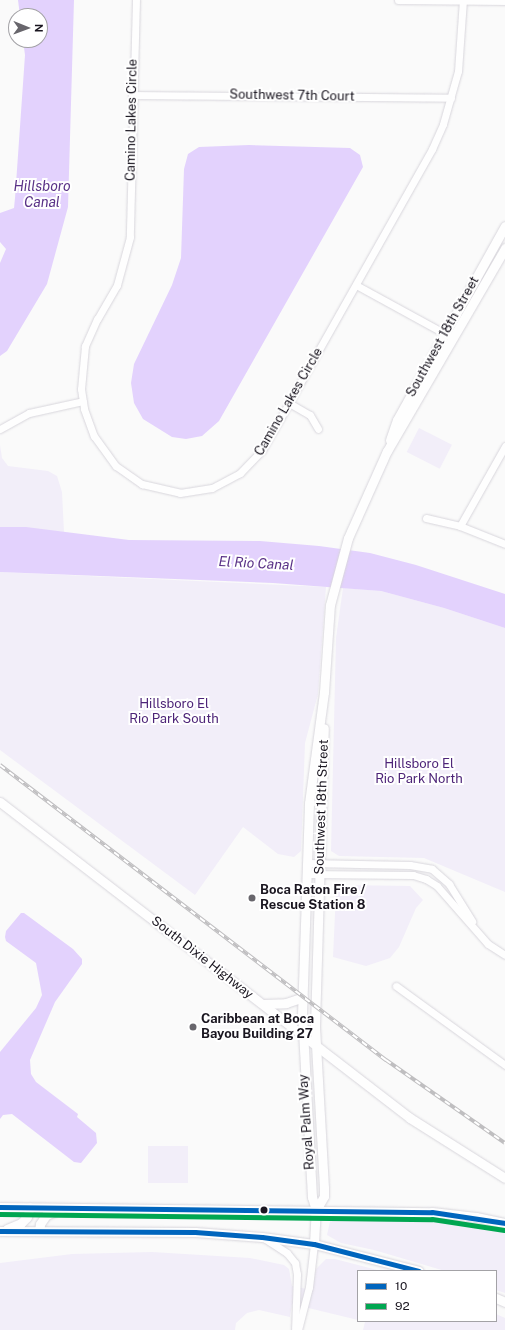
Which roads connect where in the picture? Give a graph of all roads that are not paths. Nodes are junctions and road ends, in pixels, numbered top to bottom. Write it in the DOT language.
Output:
graph roads {
  1 [pos="136,0"];
  2 [pos="398,0"];
  3 [pos="464,0"];
  4 [pos="505,1"];
  5 [pos="132,95"];
  6 [pos="451,98"];
  7 [pos="505,226"];
  8 [pos="505,248"];
  9 [pos="356,285"];
  10 [pos="445,334"];
  11 [pos="454,338"];
  12 [pos="82,402"];
  13 [pos="289,403"];
  14 [pos="318,429"];
  15 [pos="0,430"];
  16 [pos="505,446"];
  17 [pos="387,451"];
  18 [pos="426,518"];
  19 [pos="460,526"];
  20 [pos="505,544"];
  21 [pos="324,692"];
  22 [pos="0,802"];
  23 [pos="308,863"];
  24 [pos="320,863"];
  25 [pos="307,874"];
  26 [pos="320,874"];
  27 [pos="445,879"];
  28 [pos="437,886"];
  29 [pos="459,899"];
  30 [pos="453,905"];
  31 [pos="475,928"];
  32 [pos="505,955"];
  33 [pos="396,986"];
  34 [pos="303,997"];
  35 [pos="263,1004"];
  36 [pos="302,1034"];
  37 [pos="315,1043"];
  38 [pos="505,1065"];
  39 [pos="505,1178"];
  40 [pos="0,1207"];
  41 [pos="30,1207"];
  42 [pos="66,1207"];
  43 [pos="316,1210"];
  44 [pos="505,1223"];
  45 [pos="1,1231"];
  46 [pos="39,1231"];
  47 [pos="262,1237"];
  48 [pos="314,1244"];
  49 [pos="415,1270"];
  50 [pos="297,1274"];
  51 [pos="311,1274"];
  52 [pos="295,1330"];
  53 [pos="298,1330"];
  1 -- 5 [label="street, Camino Lakes Circle"];
  2 -- 3 [label="street"];
  3 -- 4 [label="street"];
  3 -- 6 [label="street, Camino Lakes Circle"];
  5 -- 6 [label="street, Southwest 7th Court"];
  5 -- 12 [label="street, Camino Lakes Circle"];
  6 -- 9 [label="street, Camino Lakes Circle"];
  7 -- 10 [label="main road, Southwest 18th Street"];
  8 -- 11 [label="main road, Southwest 18th Street"];
  9 -- 10 [label="street"];
  9 -- 13 [label="street, Camino Lakes Circle"];
  10 -- 11 [label="street"];
  10 -- 17 [label="main road, Southwest 18th Street"];
  11 -- 17 [label="main road, Southwest 18th Street"];
  12 -- 13 [label="street, Camino Lakes Circle"];
  12 -- 15 [label="street"];
  13 -- 14 [label="street"];
  16 -- 19 [label="street"];
  17 -- 21 [label="main road, Southwest 18th Street"];
  18 -- 19 [label="street"];
  19 -- 20 [label="street"];
  21 -- 23 [label="main road, Southwest 18th Street"];
  21 -- 24 [label="main road, Southwest 18th Street"];
  22 -- 35 [label="main road, South Dixie Highway"];
  23 -- 24 [label="street"];
  23 -- 25 [label="main road, Southwest 18th Street"];
  24 -- 26 [label="main road, Southwest 18th Street"];
  24 -- 27 [label="street"];
  25 -- 26 [label="street"];
  25 -- 34 [label="main road, Southwest 18th Street"];
  26 -- 28 [label="street"];
  26 -- 37 [label="main road, Southwest 18th Street"];
  27 -- 28 [label="street"];
  27 -- 29 [label="street"];
  28 -- 30 [label="street"];
  29 -- 30 [label="street"];
  29 -- 31 [label="street"];
  30 -- 31 [label="street"];
  31 -- 32 [label="street"];
  33 -- 38 [label="street"];
  34 -- 35 [label="main road"];
  34 -- 36 [label="main road, Southwest 18th Street"];
  35 -- 36 [label="main road, South Dixie Highway"];
  36 -- 37 [label="main road, South Dixie Highway"];
  36 -- 43 [label="main road, Royal Palm Way"];
  37 -- 39 [label="main road, South Dixie Highway"];
  37 -- 43 [label="main road, Royal Palm Way"];
  40 -- 41 [label="main road"];
  41 -- 42 [label="main road"];
  41 -- 45 [label="main road"];
  42 -- 43 [label="main road"];
  42 -- 46 [label="main road"];
  43 -- 44 [label="main road"];
  43 -- 48 [label="main road, Royal Palm Way"];
  45 -- 46 [label="main road"];
  46 -- 47 [label="main road"];
  47 -- 48 [label="main road"];
  47 -- 50 [label="street"];
  48 -- 49 [label="main road"];
  48 -- 51 [label="street, Royal Palm Way"];
  50 -- 51 [label="street"];
  50 -- 52 [label="street"];
  51 -- 53 [label="street, Royal Palm Way"];
}
